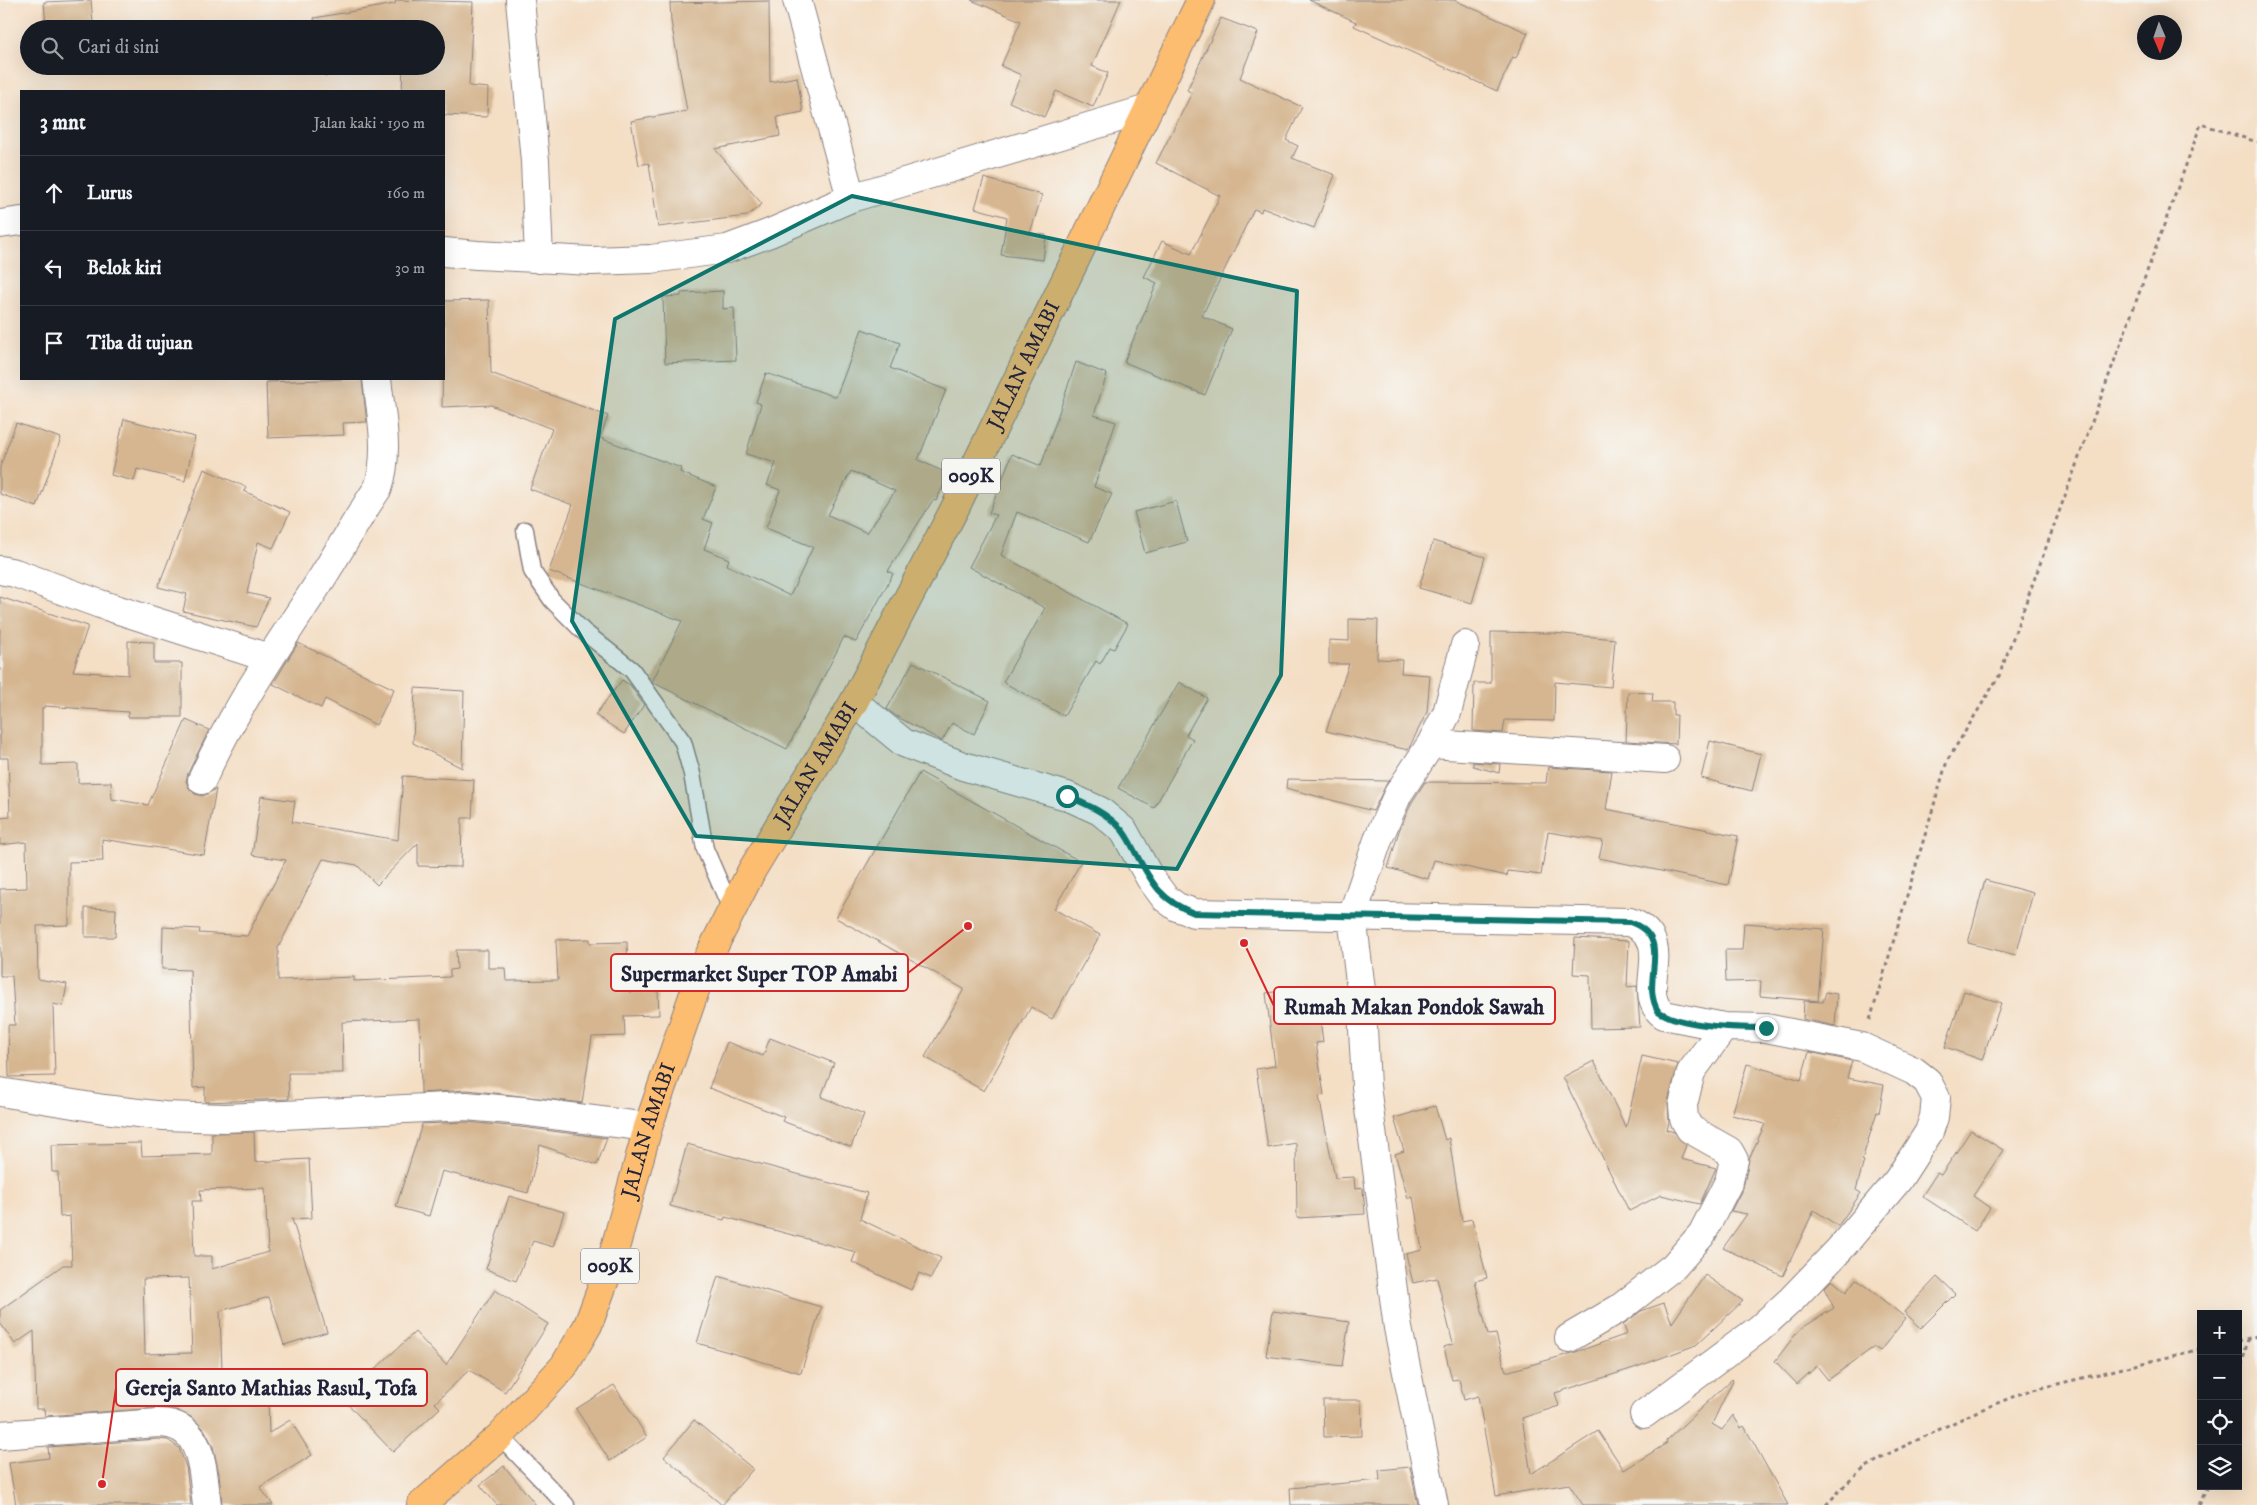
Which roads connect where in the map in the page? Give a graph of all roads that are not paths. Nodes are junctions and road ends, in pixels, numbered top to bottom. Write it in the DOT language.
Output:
graph roads {
  1 [pos="520,0"];
  2 [pos="797,0"];
  3 [pos="1201,0"];
  4 [pos="1148,109"];
  5 [pos="851,198"];
  6 [pos="20,221"];
  7 [pos="0,224"];
  8 [pos="445,252"];
  9 [pos="539,259"];
  10 [pos="377,380"];
  11 [pos="525,530"];
  12 [pos="0,570"];
  13 [pos="1465,645"];
  14 [pos="269,658"];
  15 [pos="854,702"];
  16 [pos="1431,744"];
  17 [pos="1665,759"];
  18 [pos="202,780"];
  19 [pos="732,911"];
  20 [pos="1352,916"];
  21 [pos="1724,1027"];
  22 [pos="0,1092"];
  23 [pos="648,1127"];
  24 [pos="1569,1338"];
  25 [pos="1644,1414"];
  26 [pos="0,1434"];
  27 [pos="500,1436"];
  28 [pos="207,1505"];
  29 [pos="421,1505"];
  30 [pos="566,1505"];
  31 [pos="1434,1505"];
  1 -- 9 [label="street"];
  2 -- 5 [label="street"];
  3 -- 4 [label="main road, JALAN AMABI / 009K"];
  4 -- 5 [label="street"];
  4 -- 15 [label="main road, JALAN AMABI / 009K"];
  5 -- 9 [label="street"];
  6 -- 7 [label="street"];
  8 -- 9 [label="street"];
  10 -- 14 [label="street"];
  11 -- 19 [label="lane"];
  12 -- 14 [label="street"];
  13 -- 16 [label="street"];
  14 -- 18 [label="street"];
  15 -- 19 [label="main road, JALAN AMABI / 009K"];
  15 -- 20 [label="street"];
  16 -- 17 [label="street"];
  16 -- 20 [label="street"];
  19 -- 23 [label="main road, JALAN AMABI / 009K"];
  20 -- 21 [label="street"];
  20 -- 31 [label="street"];
  21 -- 24 [label="street"];
  21 -- 25 [label="street"];
  22 -- 23 [label="street"];
  23 -- 27 [label="main road, JALAN AMABI / 009K"];
  26 -- 28 [label="street"];
  27 -- 29 [label="main road, JALAN AMABI / 009K"];
  27 -- 30 [label="lane"];
}
